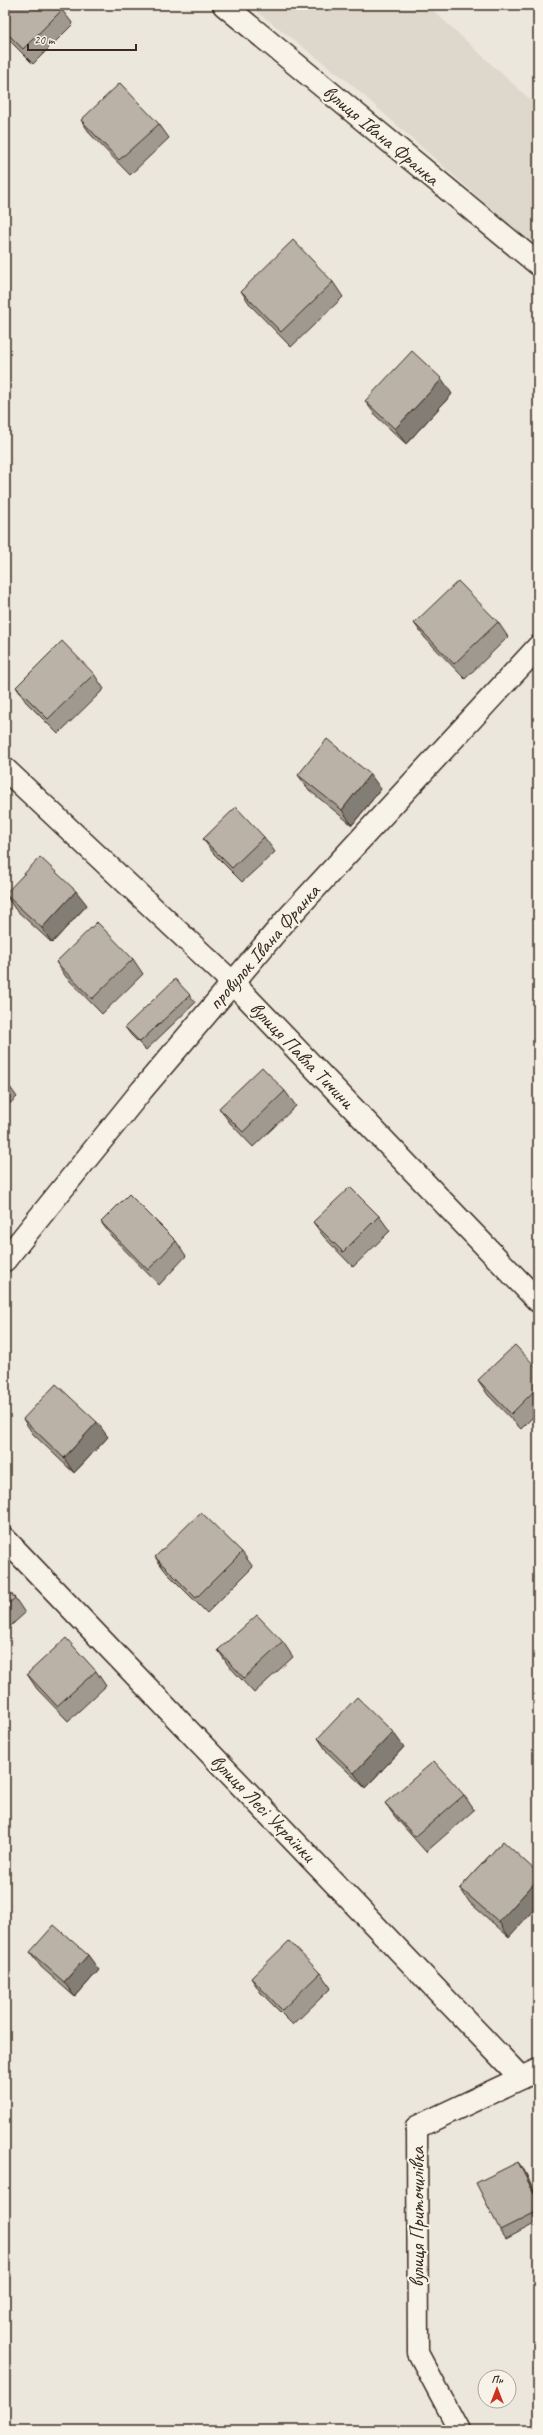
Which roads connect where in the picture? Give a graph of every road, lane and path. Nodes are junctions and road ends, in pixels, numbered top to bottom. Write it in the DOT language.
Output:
graph roads {
  1 [pos="224,5"];
  2 [pos="538,264"];
  3 [pos="538,647"];
  4 [pos="5,769"];
  5 [pos="233,983"];
  6 [pos="5,1260"];
  7 [pos="538,1301"];
  8 [pos="5,1539"];
  9 [pos="530,2074"];
  10 [pos="417,2127"];
  11 [pos="459,2430"];
  1 -- 2 [label="street, вулиця Івана Франка"];
  3 -- 5 [label="street, провулок Івана Франка"];
  4 -- 5 [label="street, вулиця Павла Тичини"];
  5 -- 6 [label="street, провулок Івана Франка"];
  5 -- 7 [label="street, вулиця Павла Тичини"];
  8 -- 9 [label="street, вулиця Лесі Українки"];
  9 -- 10 [label="street, вулиця Приточилівка"];
  10 -- 11 [label="lane, вулиця Приточилівка"];
}
